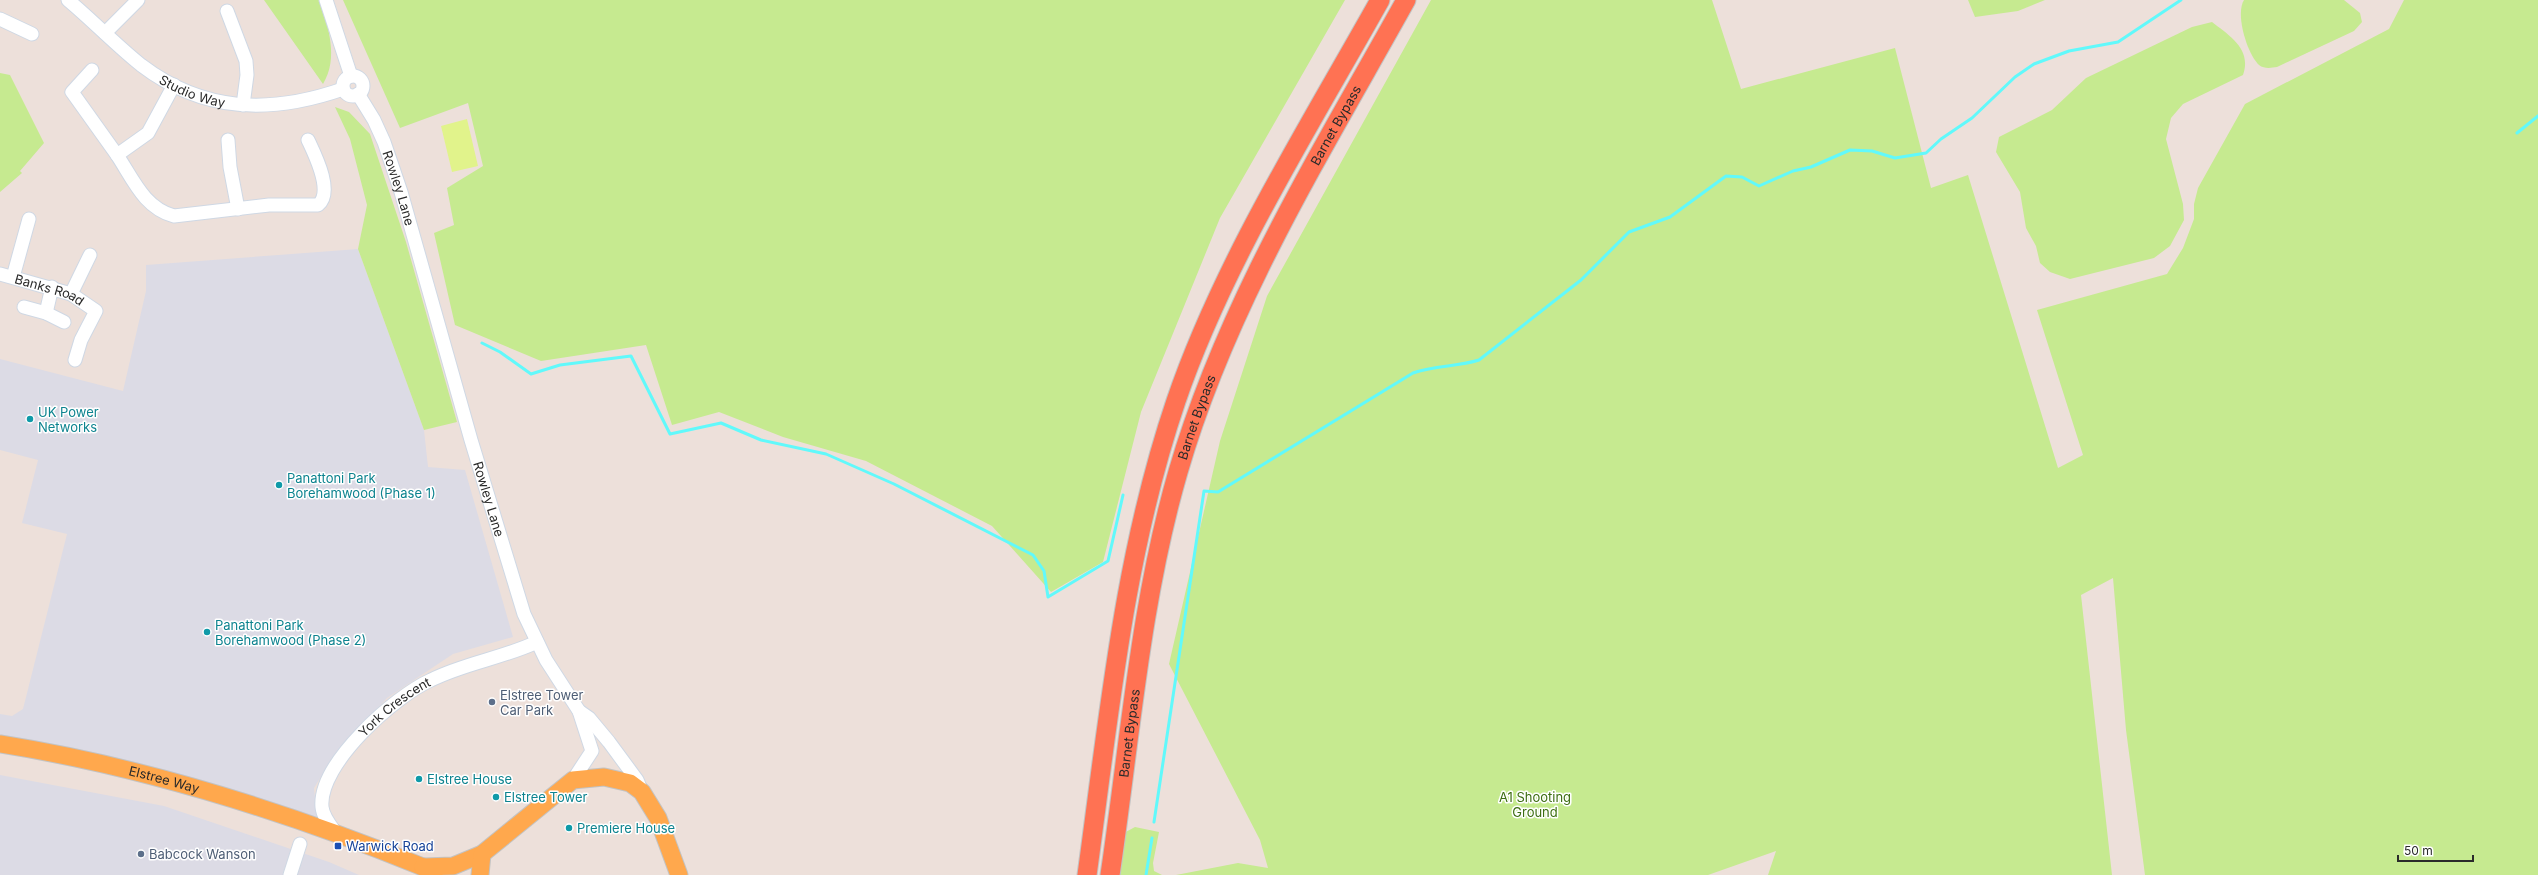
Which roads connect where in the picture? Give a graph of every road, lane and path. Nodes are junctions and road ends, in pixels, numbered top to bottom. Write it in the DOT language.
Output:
graph roads {
  1 [pos="68,0"];
  2 [pos="138,0"];
  3 [pos="326,0"];
  4 [pos="1380,0"];
  5 [pos="1406,0"];
  6 [pos="227,11"];
  7 [pos="0,19"];
  8 [pos="105,33"];
  9 [pos="32,34"];
  10 [pos="92,70"];
  11 [pos="352,76"];
  12 [pos="174,85"];
  13 [pos="343,89"];
  14 [pos="358,94"];
  15 [pos="244,105"];
  16 [pos="228,140"];
  17 [pos="308,140"];
  18 [pos="117,155"];
  19 [pos="238,209"];
  20 [pos="29,219"];
  21 [pos="90,255"];
  22 [pos="0,274"];
  23 [pos="13,277"];
  24 [pos="52,287"];
  25 [pos="71,294"];
  26 [pos="24,308"];
  27 [pos="46,313"];
  28 [pos="64,322"];
  29 [pos="75,360"];
  30 [pos="537,642"];
  31 [pos="579,711"];
  32 [pos="0,744"];
  33 [pos="573,780"];
  34 [pos="642,792"];
  35 [pos="330,831"];
  36 [pos="300,844"];
  37 [pos="482,854"];
  38 [pos="426,872"];
  39 [pos="290,875"];
  40 [pos="480,875"];
  41 [pos="679,875"];
  42 [pos="1087,875"];
  43 [pos="1110,875"];
  1 -- 8 [label="street, Studio Way"];
  2 -- 8 [label="street"];
  3 -- 11 [label="street"];
  4 -- 42 [label="highway, Barnet Bypass"];
  5 -- 43 [label="highway, Barnet Bypass"];
  6 -- 15 [label="street"];
  7 -- 9 [label="street"];
  8 -- 12 [label="street, Studio Way"];
  10 -- 18 [label="street"];
  11 -- 13 [label="street"];
  11 -- 14 [label="street"];
  12 -- 15 [label="street, Studio Way"];
  12 -- 18 [label="street"];
  13 -- 14 [label="street"];
  13 -- 15 [label="street, Studio Way"];
  14 -- 30 [label="street, Rowley Lane"];
  16 -- 19 [label="street"];
  17 -- 19 [label="street"];
  18 -- 19 [label="street"];
  20 -- 23 [label="street"];
  21 -- 25 [label="street"];
  22 -- 23 [label="street, Banks Road"];
  23 -- 24 [label="street, Banks Road"];
  24 -- 25 [label="street, Banks Road"];
  24 -- 27 [label="street"];
  25 -- 29 [label="street, Banks Road"];
  26 -- 27 [label="street"];
  27 -- 28 [label="street"];
  30 -- 31 [label="street, Rowley Lane"];
  30 -- 35 [label="street, York Crescent"];
  31 -- 33 [label="street"];
  31 -- 34 [label="street, Rowley Lane"];
  32 -- 35 [label="main road, Elstree Way"];
  33 -- 34 [label="main road"];
  33 -- 37 [label="main road"];
  34 -- 41 [label="main road, Rowley Lane"];
  35 -- 38 [label="main road, Elstree Way"];
  36 -- 39 [label="street"];
  37 -- 38 [label="main road"];
  37 -- 40 [label="main road"];
}
